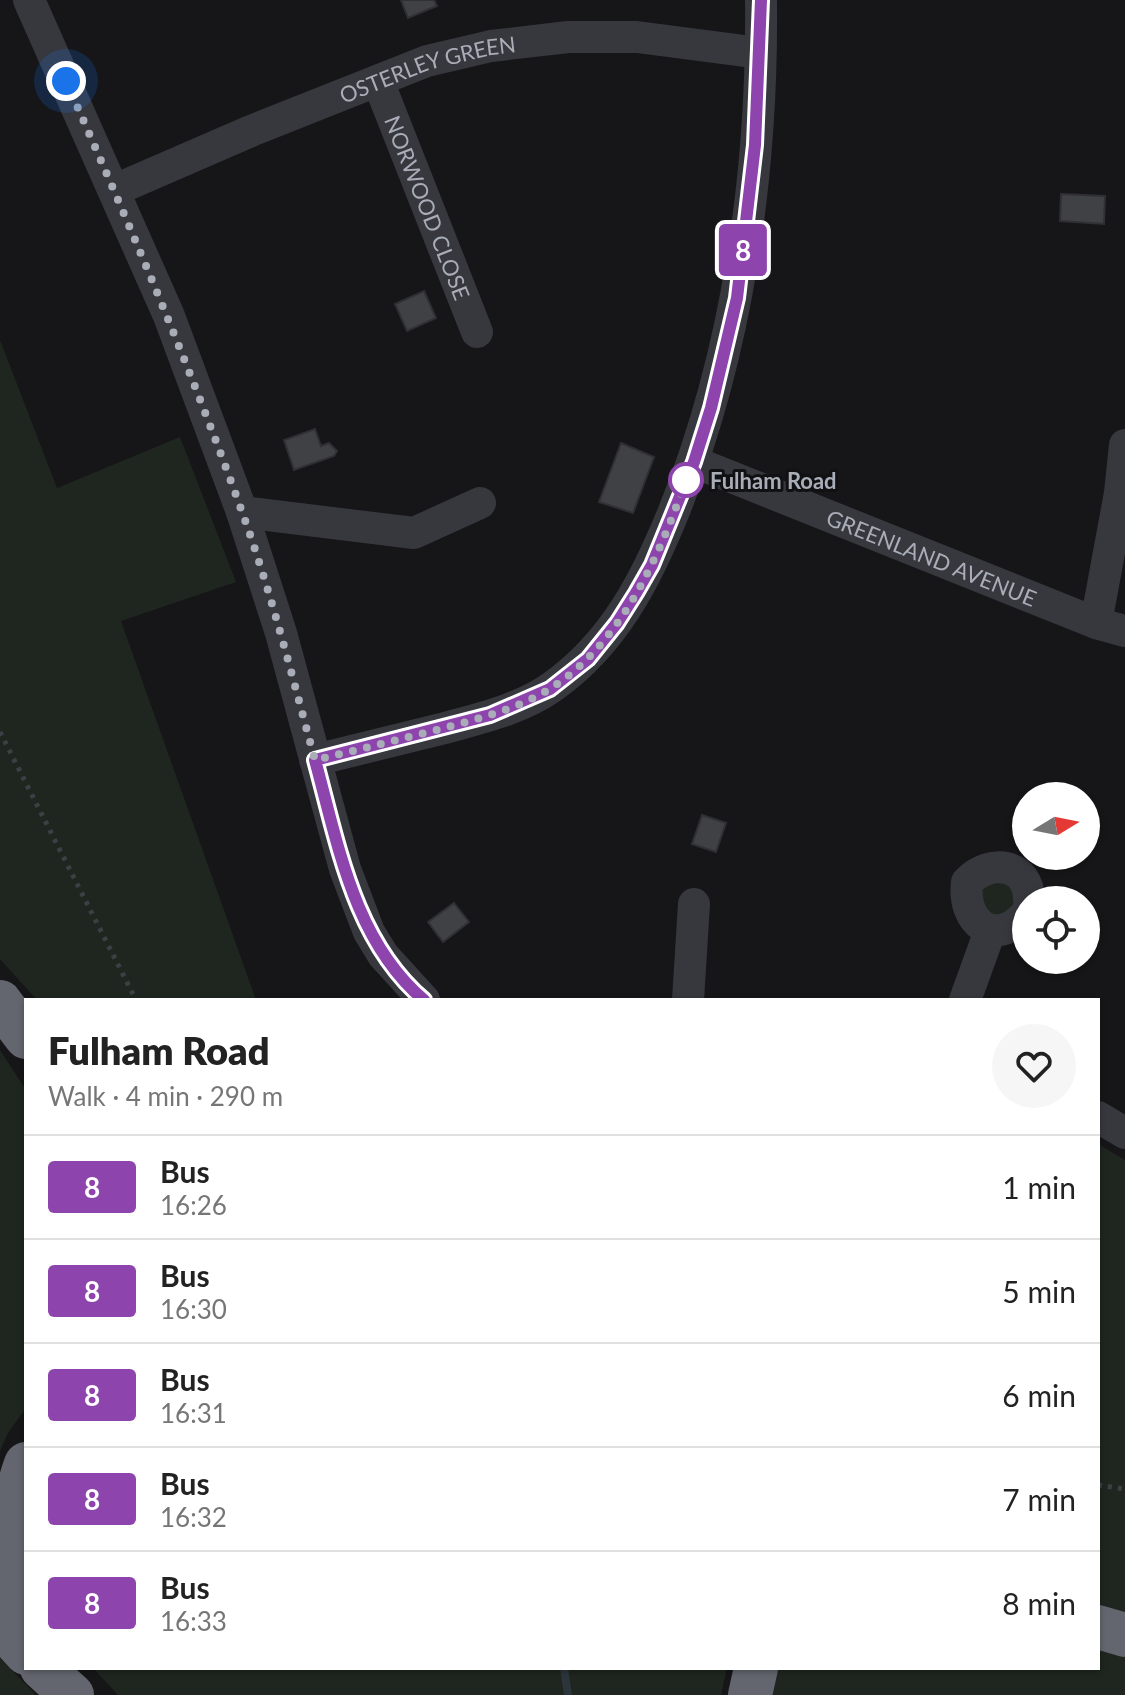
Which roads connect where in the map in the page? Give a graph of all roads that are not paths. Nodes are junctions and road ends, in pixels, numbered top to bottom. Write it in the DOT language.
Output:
graph roads {
  1 [pos="29,0"];
  2 [pos="761,0"];
  3 [pos="760,53"];
  4 [pos="378,81"];
  5 [pos="115,190"];
  6 [pos="477,332"];
  7 [pos="1125,445"];
  8 [pos="694,462"];
  9 [pos="480,503"];
  10 [pos="242,512"];
  11 [pos="1111,627"];
  12 [pos="315,760"];
  13 [pos="1026,886"];
  14 [pos="694,904"];
  15 [pos="1012,924"];
  16 [pos="990,931"];
  17 [pos="422,998"];
  18 [pos="688,998"];
  19 [pos="966,998"];
  20 [pos="0,1002"];
  21 [pos="24,1034"];
  22 [pos="1100,1118"];
  23 [pos="1125,1133"];
  24 [pos="24,1470"];
  25 [pos="24,1604"];
  26 [pos="0,1625"];
  27 [pos="1100,1628"];
  28 [pos="1125,1635"];
  29 [pos="24,1651"];
  30 [pos="44,1670"];
  31 [pos="63,1670"];
  32 [pos="756,1670"];
  33 [pos="72,1695"];
  34 [pos="80,1695"];
  35 [pos="750,1695"];
  1 -- 5 [label="street"];
  2 -- 3 [label="street"];
  3 -- 4 [label="street, OSTERLEY GREEN"];
  3 -- 8 [label="street"];
  4 -- 5 [label="street, OSTERLEY GREEN"];
  4 -- 6 [label="street, NORWOOD CLOSE"];
  5 -- 10 [label="street"];
  7 -- 11 [label="street"];
  8 -- 11 [label="street, GREENLAND AVENUE"];
  8 -- 12 [label="street"];
  9 -- 10 [label="street"];
  10 -- 12 [label="street"];
  12 -- 17 [label="street"];
  13 -- 16 [label="street"];
  14 -- 18 [label="street"];
  15 -- 16 [label="street"];
  16 -- 19 [label="street"];
  20 -- 21 [label="highway"];
  22 -- 23 [label="street"];
  24 -- 25 [label="highway"];
  26 -- 29 [label="highway"];
  27 -- 28 [label="highway"];
  30 -- 33 [label="highway"];
  31 -- 34 [label="highway"];
  32 -- 35 [label="highway"];
}
